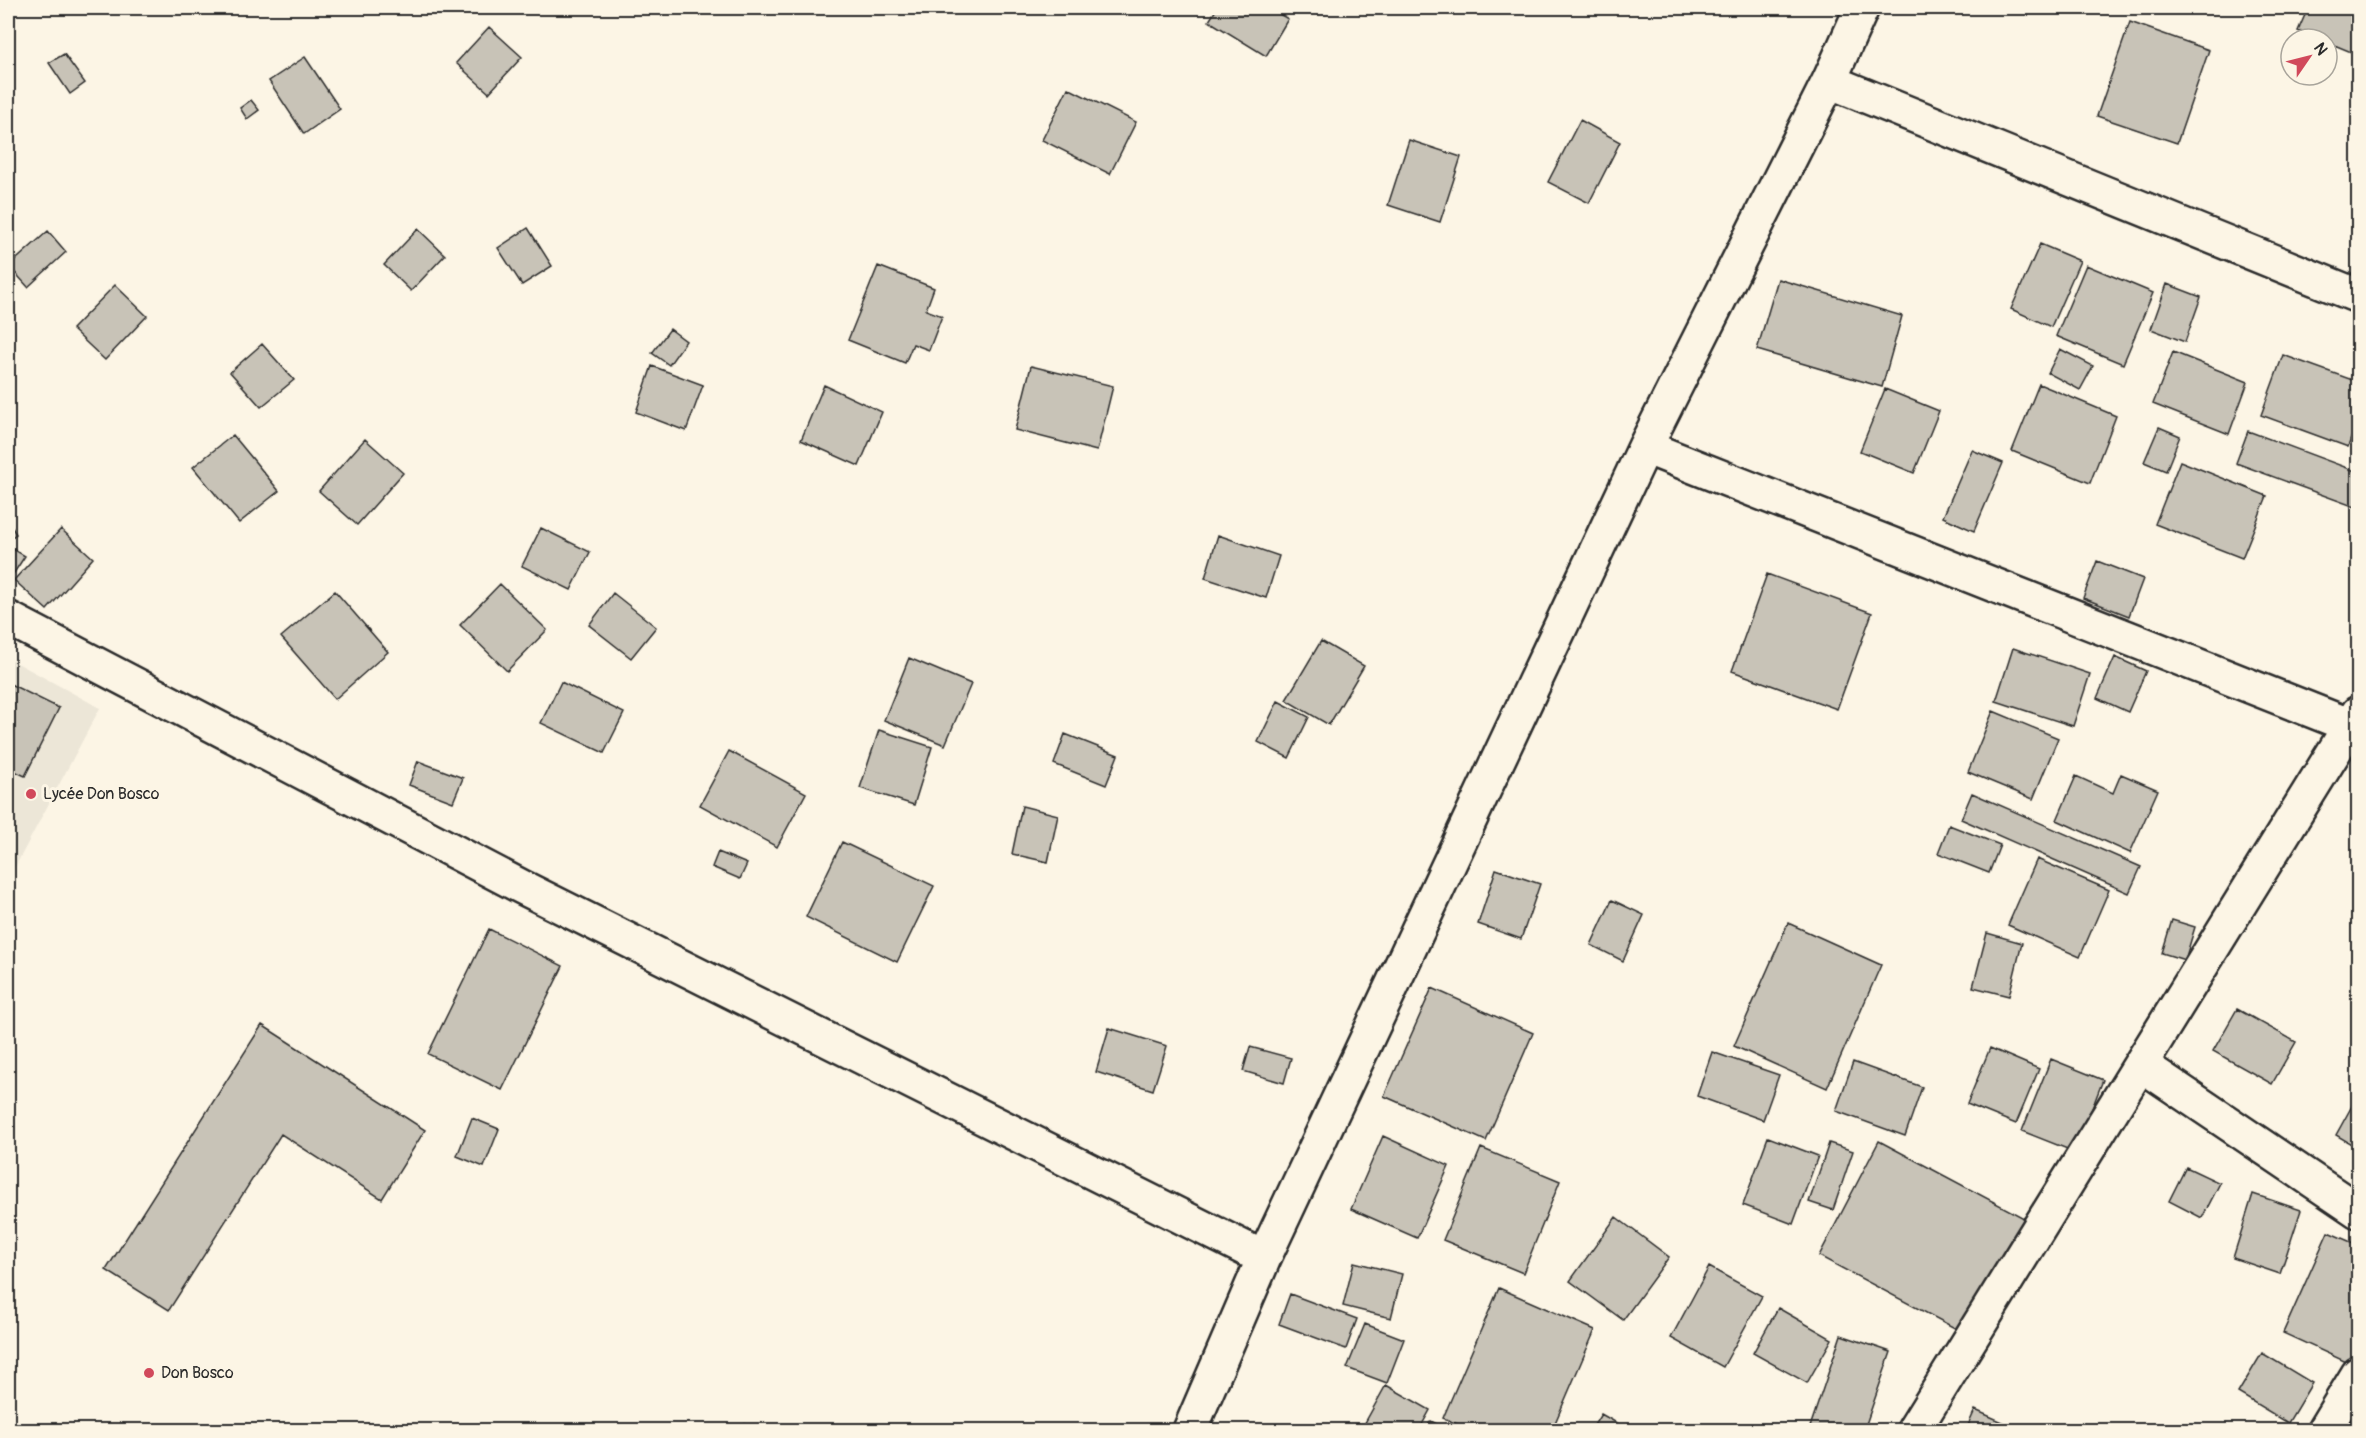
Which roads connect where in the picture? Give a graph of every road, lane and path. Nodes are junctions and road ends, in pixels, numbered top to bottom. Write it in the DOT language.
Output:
graph roads {
  1 [pos="1862,8"];
  2 [pos="1829,81"];
  3 [pos="2358,296"];
  4 [pos="1645,447"];
  5 [pos="8,618"];
  6 [pos="2355,720"];
  7 [pos="2142,1065"];
  8 [pos="2358,1211"];
  9 [pos="1264,1258"];
  10 [pos="2358,1374"];
  11 [pos="1190,1431"];
  12 [pos="1914,1431"];
  13 [pos="2324,1431"];
  1 -- 2 [label="street"];
  2 -- 3 [label="street"];
  2 -- 4 [label="street"];
  4 -- 6 [label="street"];
  4 -- 9 [label="street"];
  5 -- 9 [label="street"];
  6 -- 7 [label="street"];
  7 -- 8 [label="street"];
  7 -- 12 [label="street"];
  9 -- 11 [label="street"];
  10 -- 13 [label="street"];
}
